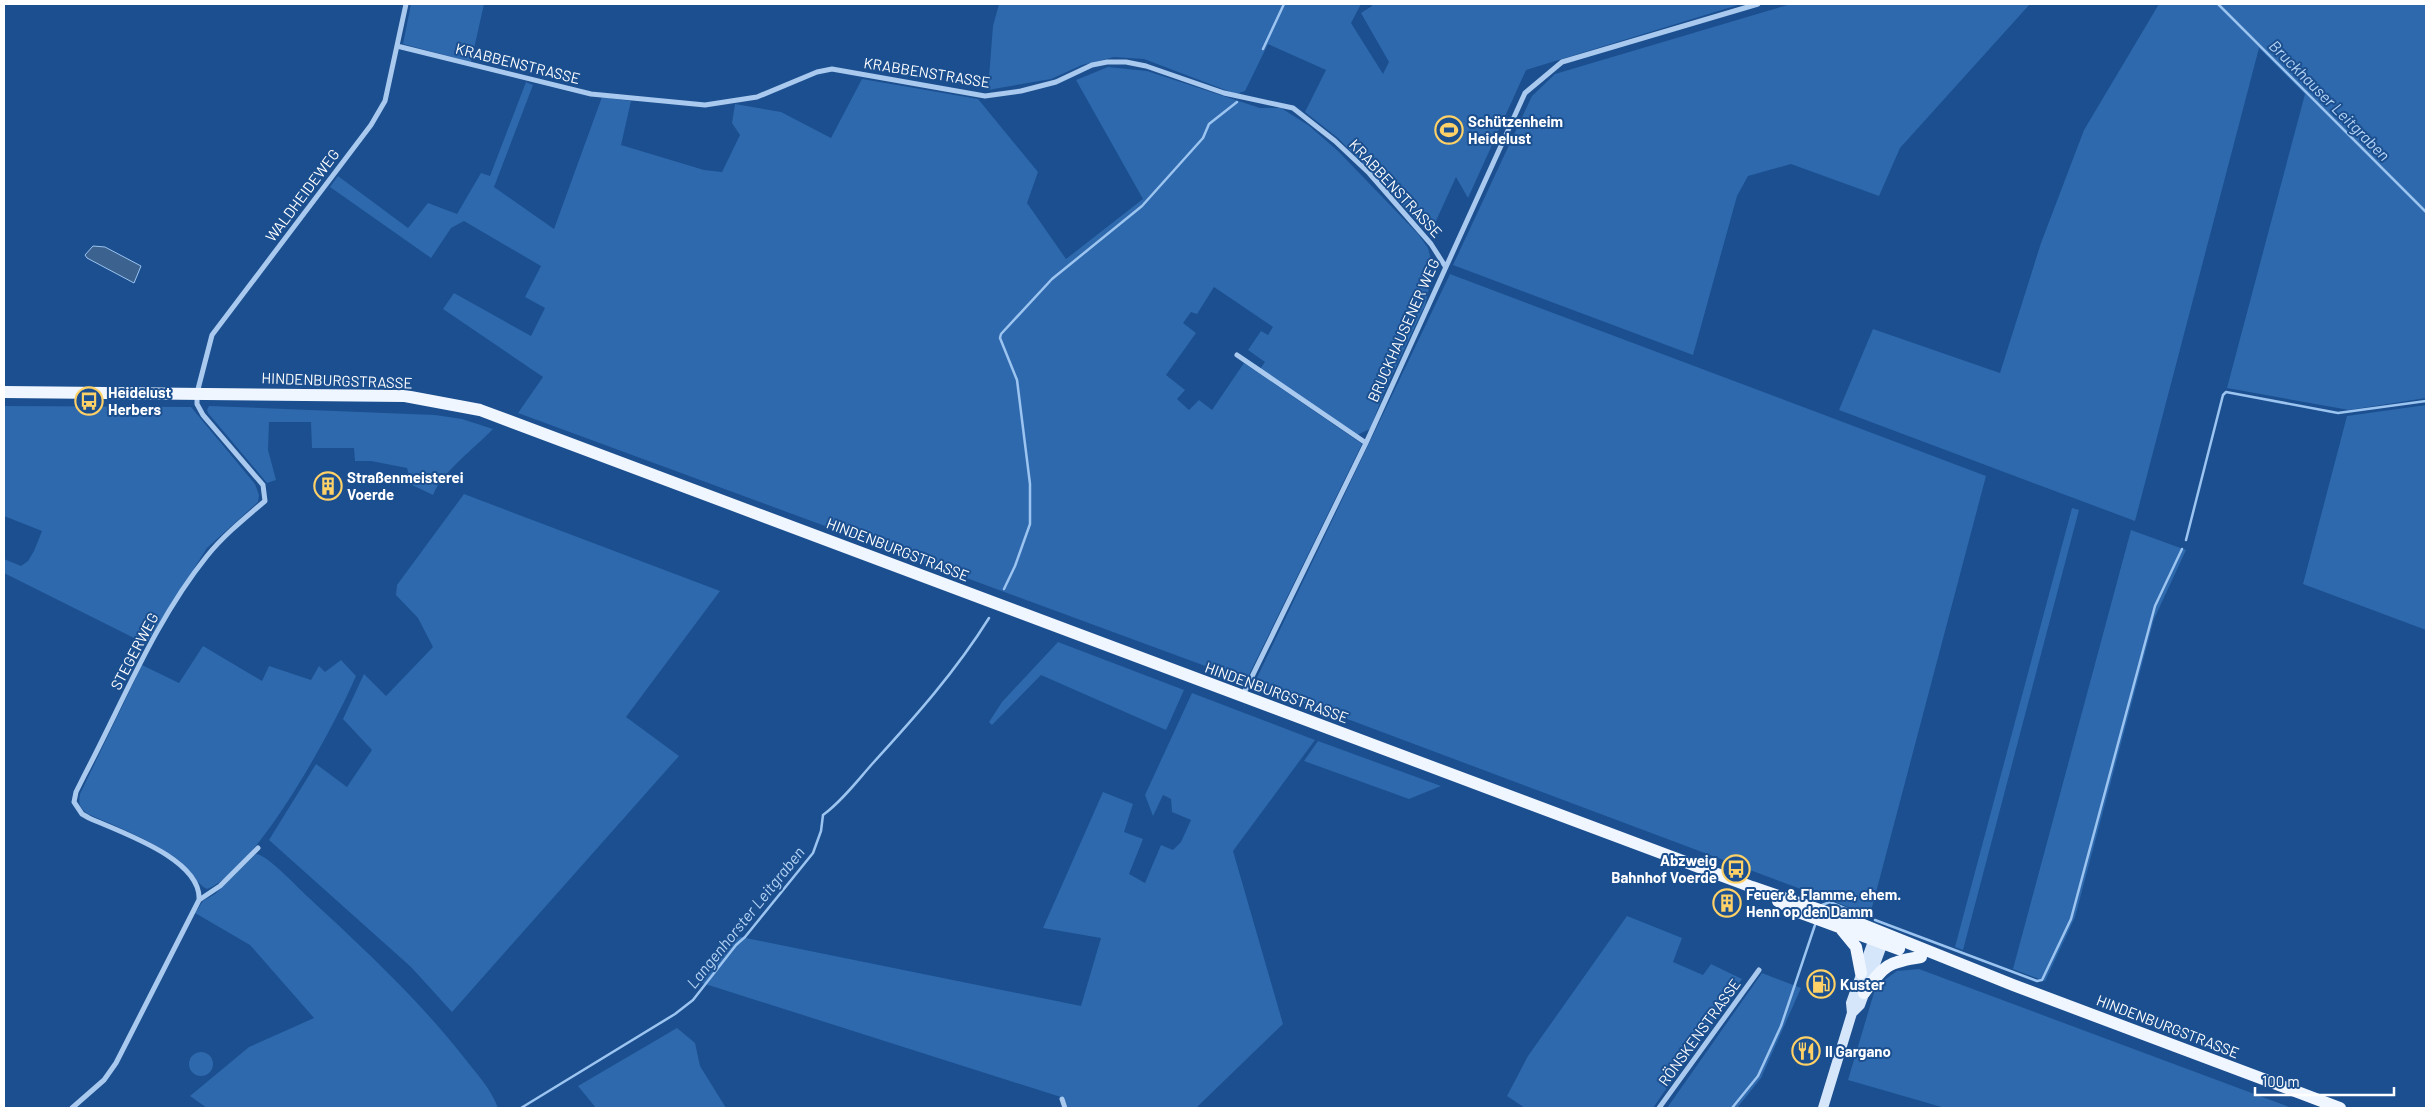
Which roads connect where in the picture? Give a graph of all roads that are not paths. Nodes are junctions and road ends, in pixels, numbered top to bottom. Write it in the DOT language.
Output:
graph roads {
  1 [pos="406,4"];
  2 [pos="1758,4"];
  3 [pos="397,46"];
  4 [pos="1446,266"];
  5 [pos="1237,355"];
  6 [pos="4,392"];
  7 [pos="197,393"];
  8 [pos="1366,443"];
  9 [pos="1243,695"];
  10 [pos="258,848"];
  11 [pos="1752,887"];
  12 [pos="199,900"];
  13 [pos="1836,925"];
  14 [pos="1880,937"];
  15 [pos="1921,957"];
  16 [pos="1759,970"];
  17 [pos="1862,973"];
  18 [pos="2013,985"];
  19 [pos="1864,992"];
  20 [pos="1852,1013"];
  21 [pos="1062,1099"];
  22 [pos="72,1108"];
  23 [pos="1065,1108"];
  24 [pos="1659,1108"];
  25 [pos="1824,1108"];
  26 [pos="2340,1108"];
  1 -- 3 [label="street, WALDHEIDEWEG"];
  2 -- 4 [label="street, BRUCKHAUSENER WEG"];
  3 -- 4 [label="street, KRABBENSTRASSE"];
  3 -- 7 [label="street, WALDHEIDEWEG"];
  4 -- 8 [label="street, BRUCKHAUSENER WEG"];
  5 -- 8 [label="street"];
  6 -- 7 [label="main road, HINDENBURGSTRASSE"];
  7 -- 9 [label="main road, HINDENBURGSTRASSE"];
  7 -- 12 [label="street, STEGERWEG"];
  8 -- 9 [label="street, BRUCKHAUSENER WEG"];
  9 -- 11 [label="main road, HINDENBURGSTRASSE"];
  10 -- 12 [label="street"];
  11 -- 13 [label="main road, HINDENBURGSTRASSE"];
  11 -- 14 [label="main road, HINDENBURGSTRASSE"];
  12 -- 22 [label="street"];
  13 -- 14 [label="main road, HINDENBURGSTRASSE"];
  13 -- 17 [label="main road"];
  14 -- 15 [label="main road, HINDENBURGSTRASSE"];
  14 -- 17 [label="street"];
  14 -- 18 [label="main road, HINDENBURGSTRASSE"];
  14 -- 19 [label="street"];
  15 -- 18 [label="main road, HINDENBURGSTRASSE"];
  15 -- 19 [label="main road"];
  16 -- 24 [label="street, RÖNSKENSTRASSE"];
  17 -- 20 [label="street"];
  18 -- 26 [label="main road, HINDENBURGSTRASSE"];
  19 -- 20 [label="street"];
  20 -- 25 [label="street"];
  21 -- 23 [label="street"];
}
